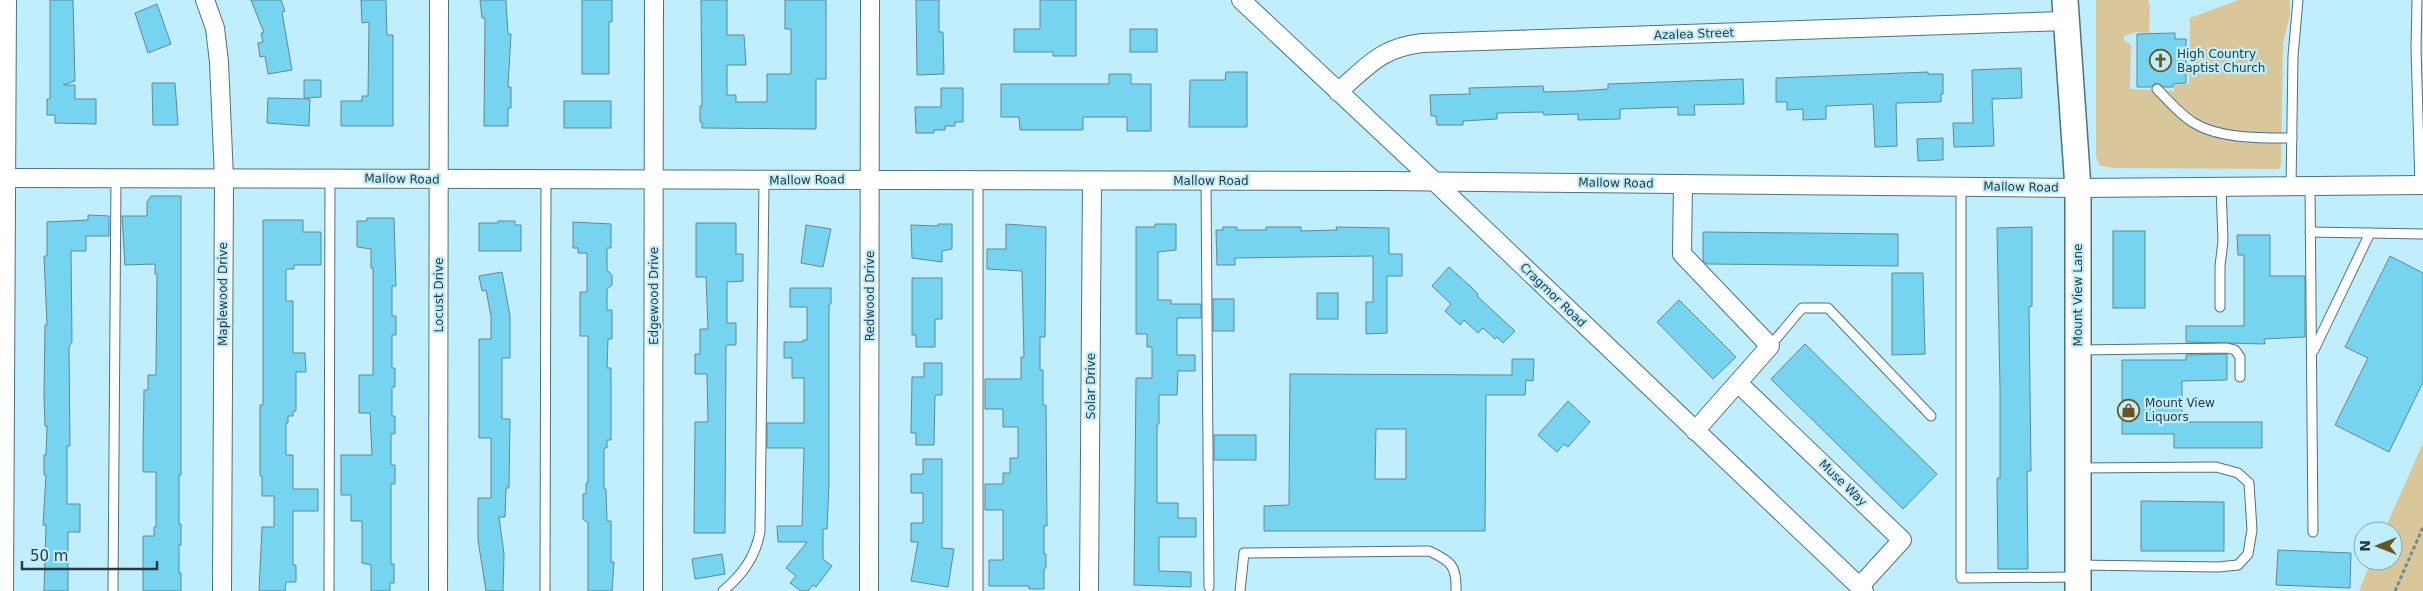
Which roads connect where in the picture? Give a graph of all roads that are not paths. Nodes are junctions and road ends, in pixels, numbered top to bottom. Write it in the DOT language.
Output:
graph roads {
  1 [pos="7,0"];
  2 [pos="205,0"];
  3 [pos="438,0"];
  4 [pos="654,0"];
  5 [pos="870,0"];
  6 [pos="1241,0"];
  7 [pos="2298,0"];
  8 [pos="2417,0"];
  9 [pos="2065,11"];
  10 [pos="2157,89"];
  11 [pos="1338,92"];
  12 [pos="2421,124"];
  13 [pos="2292,138"];
  14 [pos="3,178"];
  15 [pos="116,178"];
  16 [pos="224,178"];
  17 [pos="330,178"];
  18 [pos="546,179"];
  19 [pos="440,180"];
  20 [pos="655,180"];
  21 [pos="871,180"];
  22 [pos="764,181"];
  23 [pos="978,181"];
  24 [pos="1092,182"];
  25 [pos="1206,182"];
  26 [pos="1436,182"];
  27 [pos="1683,184"];
  28 [pos="2422,185"];
  29 [pos="1961,186"];
  30 [pos="2221,186"];
  31 [pos="2291,186"];
  32 [pos="2310,186"];
  33 [pos="2078,188"];
  34 [pos="2310,232"];
  35 [pos="2370,233"];
  36 [pos="2423,234"];
  37 [pos="2220,307"];
  38 [pos="1770,346"];
  39 [pos="2078,350"];
  40 [pos="2313,352"];
  41 [pos="2240,377"];
  42 [pos="1738,383"];
  43 [pos="1931,416"];
  44 [pos="1695,431"];
  45 [pos="2078,468"];
  46 [pos="2312,532"];
  47 [pos="2078,578"];
  48 [pos="1209,587"];
  49 [pos="1861,589"];
  50 [pos="4,591"];
  51 [pos="114,591"];
  52 [pos="222,591"];
  53 [pos="329,591"];
  54 [pos="438,591"];
  55 [pos="545,591"];
  56 [pos="653,591"];
  57 [pos="723,591"];
  58 [pos="869,591"];
  59 [pos="978,591"];
  60 [pos="1089,591"];
  61 [pos="1240,591"];
  62 [pos="1456,591"];
  1 -- 14 [label="street"];
  2 -- 16 [label="street, Maplewood Drive"];
  3 -- 19 [label="street, Locust Drive"];
  4 -- 20 [label="street, Edgewood Drive"];
  5 -- 21 [label="street, Redwood Drive"];
  6 -- 11 [label="street, Cragmor Road"];
  7 -- 13 [label="lane"];
  8 -- 12 [label="lane"];
  9 -- 11 [label="street, Azalea Street"];
  9 -- 33 [label="street, Mount View Lane"];
  10 -- 13 [label="lane"];
  11 -- 26 [label="street, Cragmor Road"];
  12 -- 28 [label="lane"];
  13 -- 31 [label="lane"];
  14 -- 15 [label="street, Mallow Road"];
  14 -- 50 [label="street"];
  15 -- 16 [label="street, Mallow Road"];
  15 -- 51 [label="lane"];
  16 -- 17 [label="street, Mallow Road"];
  16 -- 52 [label="street, Maplewood Drive"];
  17 -- 19 [label="street, Mallow Road"];
  17 -- 53 [label="lane"];
  18 -- 19 [label="street, Mallow Road"];
  18 -- 20 [label="street, Mallow Road"];
  18 -- 55 [label="lane"];
  19 -- 54 [label="street, Locust Drive"];
  20 -- 22 [label="street, Mallow Road"];
  20 -- 56 [label="street, Edgewood Drive"];
  21 -- 22 [label="street, Mallow Road"];
  21 -- 23 [label="street, Mallow Road"];
  21 -- 58 [label="street, Redwood Drive"];
  22 -- 57 [label="lane"];
  23 -- 24 [label="street, Mallow Road"];
  23 -- 59 [label="lane"];
  24 -- 25 [label="street, Mallow Road"];
  24 -- 60 [label="street, Solar Drive"];
  25 -- 26 [label="street, Mallow Road"];
  25 -- 48 [label="lane"];
  26 -- 27 [label="street, Mallow Road"];
  26 -- 44 [label="street, Cragmor Road"];
  27 -- 29 [label="street, Mallow Road"];
  27 -- 38 [label="street"];
  28 -- 32 [label="street, Mallow Road"];
  29 -- 33 [label="street, Mallow Road"];
  29 -- 47 [label="lane"];
  30 -- 31 [label="street, Mallow Road"];
  30 -- 33 [label="street, Mallow Road"];
  30 -- 37 [label="lane"];
  31 -- 32 [label="street, Mallow Road"];
  32 -- 34 [label="lane"];
  33 -- 39 [label="street, Mount View Lane"];
  34 -- 35 [label="lane"];
  34 -- 40 [label="lane"];
  35 -- 36 [label="lane"];
  35 -- 40 [label="lane"];
  38 -- 42 [label="street"];
  38 -- 43 [label="lane"];
  39 -- 41 [label="lane"];
  39 -- 45 [label="street, Mount View Lane"];
  40 -- 46 [label="lane"];
  42 -- 44 [label="street"];
  42 -- 49 [label="street, Muse Way"];
  44 -- 49 [label="street, Cragmor Road"];
  45 -- 47 [label="street, Mount View Lane"];
  45 -- 47 [label="lane"];
  61 -- 62 [label="lane"];
}
